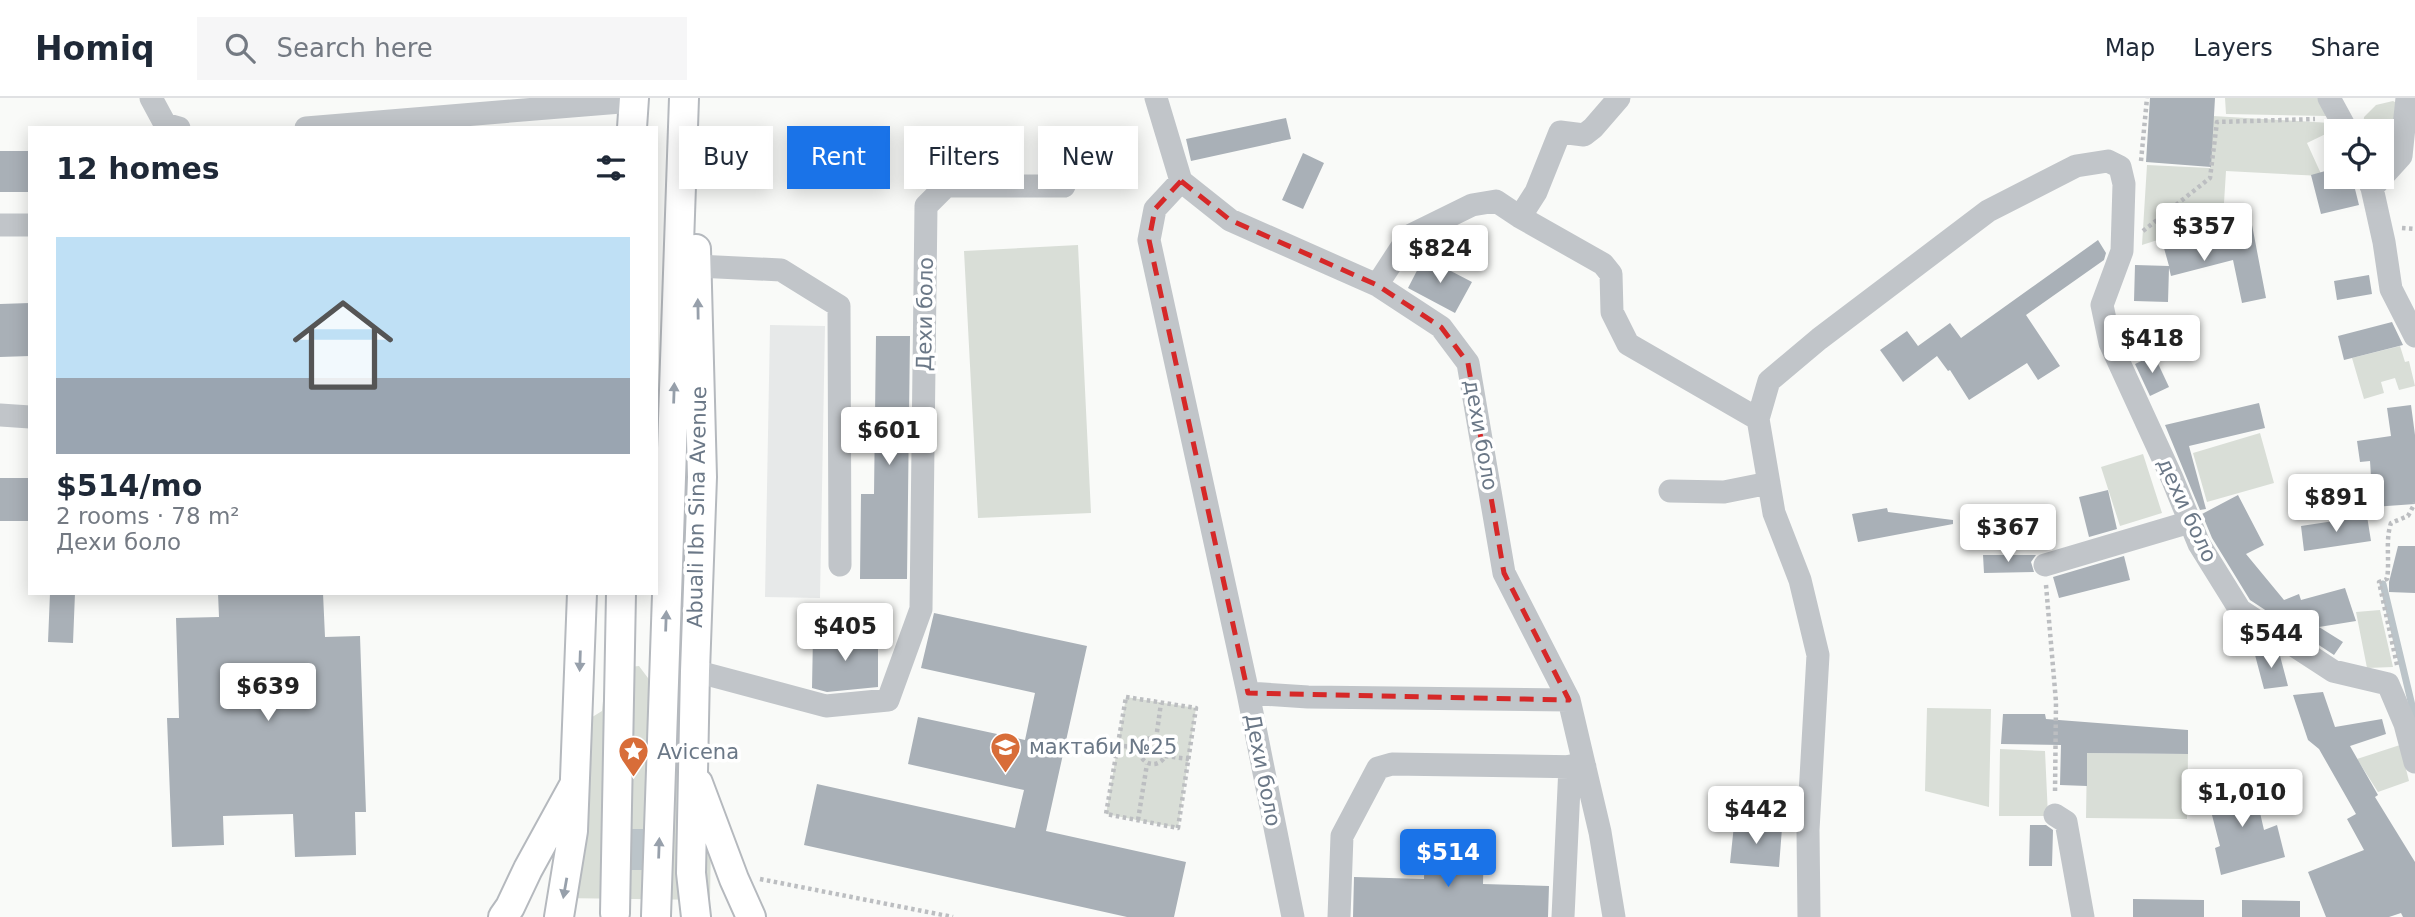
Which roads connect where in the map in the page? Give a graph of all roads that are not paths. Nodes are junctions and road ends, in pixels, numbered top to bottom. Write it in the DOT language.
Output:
graph roads {
  1 [pos="151,98"];
  2 [pos="684,98"];
  3 [pos="1156,98"];
  4 [pos="1619,98"];
  5 [pos="2407,98"];
  6 [pos="633,109"];
  7 [pos="172,126"];
  8 [pos="340,126"];
  9 [pos="683,126"];
  10 [pos="2394,162"];
  11 [pos="1181,181"];
  12 [pos="1038,186"];
  13 [pos="681,189"];
  14 [pos="690,189"];
  15 [pos="2371,189"];
  16 [pos="1520,217"];
  17 [pos="0,225"];
  18 [pos="28,225"];
  19 [pos="697,266"];
  20 [pos="1377,285"];
  21 [pos="2415,336"];
  22 [pos="0,415"];
  23 [pos="28,417"];
  24 [pos="1758,419"];
  25 [pos="1769,483"];
  26 [pos="1670,491"];
  27 [pos="2190,522"];
  28 [pos="840,565"];
  29 [pos="2045,565"];
  30 [pos="582,595"];
  31 [pos="621,595"];
  32 [pos="695,671"];
  33 [pos="1248,693"];
  34 [pos="1569,700"];
  35 [pos="2415,762"];
  36 [pos="1577,766"];
  37 [pos="694,770"];
  38 [pos="576,782"];
  39 [pos="2054,815"];
  40 [pos="615,914"];
  41 [pos="656,916"];
  42 [pos="503,917"];
  43 [pos="559,917"];
  44 [pos="696,917"];
  45 [pos="751,917"];
  46 [pos="1293,917"];
  47 [pos="1339,917"];
  48 [pos="1563,917"];
  49 [pos="1615,917"];
  50 [pos="1809,917"];
  51 [pos="2083,917"];
  1 -- 7 [label="street"];
  2 -- 9 [label="main road, Abuali Ibn Sina Avenue"];
  3 -- 11 [label="street"];
  4 -- 16 [label="street"];
  5 -- 10 [label="street"];
  6 -- 8 [label="street"];
  11 -- 20 [label="street, дехи боло"];
  11 -- 33 [label="street, Дехи боло"];
  12 -- 32 [label="street, Дехи боло"];
  41 -- 13 [label="main road, one-way"];
  14 -- 19 [label="main road, Abuali Ibn Sina Avenue"];
  15 -- 21 [label="street"];
  16 -- 20 [label="street"];
  16 -- 24 [label="street"];
  17 -- 18 [label="street"];
  19 -- 28 [label="street"];
  32 -- 19 [label="main road, Abuali Ibn Sina Avenue, one-way"];
  20 -- 34 [label="street, дехи боло"];
  22 -- 23 [label="street"];
  24 -- 25 [label="street"];
  24 -- 27 [label="street, дехи боло"];
  25 -- 26 [label="street"];
  25 -- 50 [label="street"];
  27 -- 29 [label="street"];
  27 -- 35 [label="street, дехи боло"];
  30 -- 38 [label="main road, one-way"];
  31 -- 40 [label="main road"];
  32 -- 37 [label="main road, Abuali Ibn Sina Avenue"];
  33 -- 34 [label="street"];
  33 -- 46 [label="street, Дехи боло"];
  34 -- 36 [label="street, дехи боло"];
  36 -- 47 [label="street"];
  36 -- 48 [label="street"];
  36 -- 49 [label="street, дехи боло"];
  37 -- 44 [label="main road, Abuali Ibn Sina Avenue"];
  37 -- 45 [label="main road"];
  38 -- 42 [label="main road"];
  38 -- 43 [label="main road, one-way"];
  39 -- 51 [label="street"];
}
